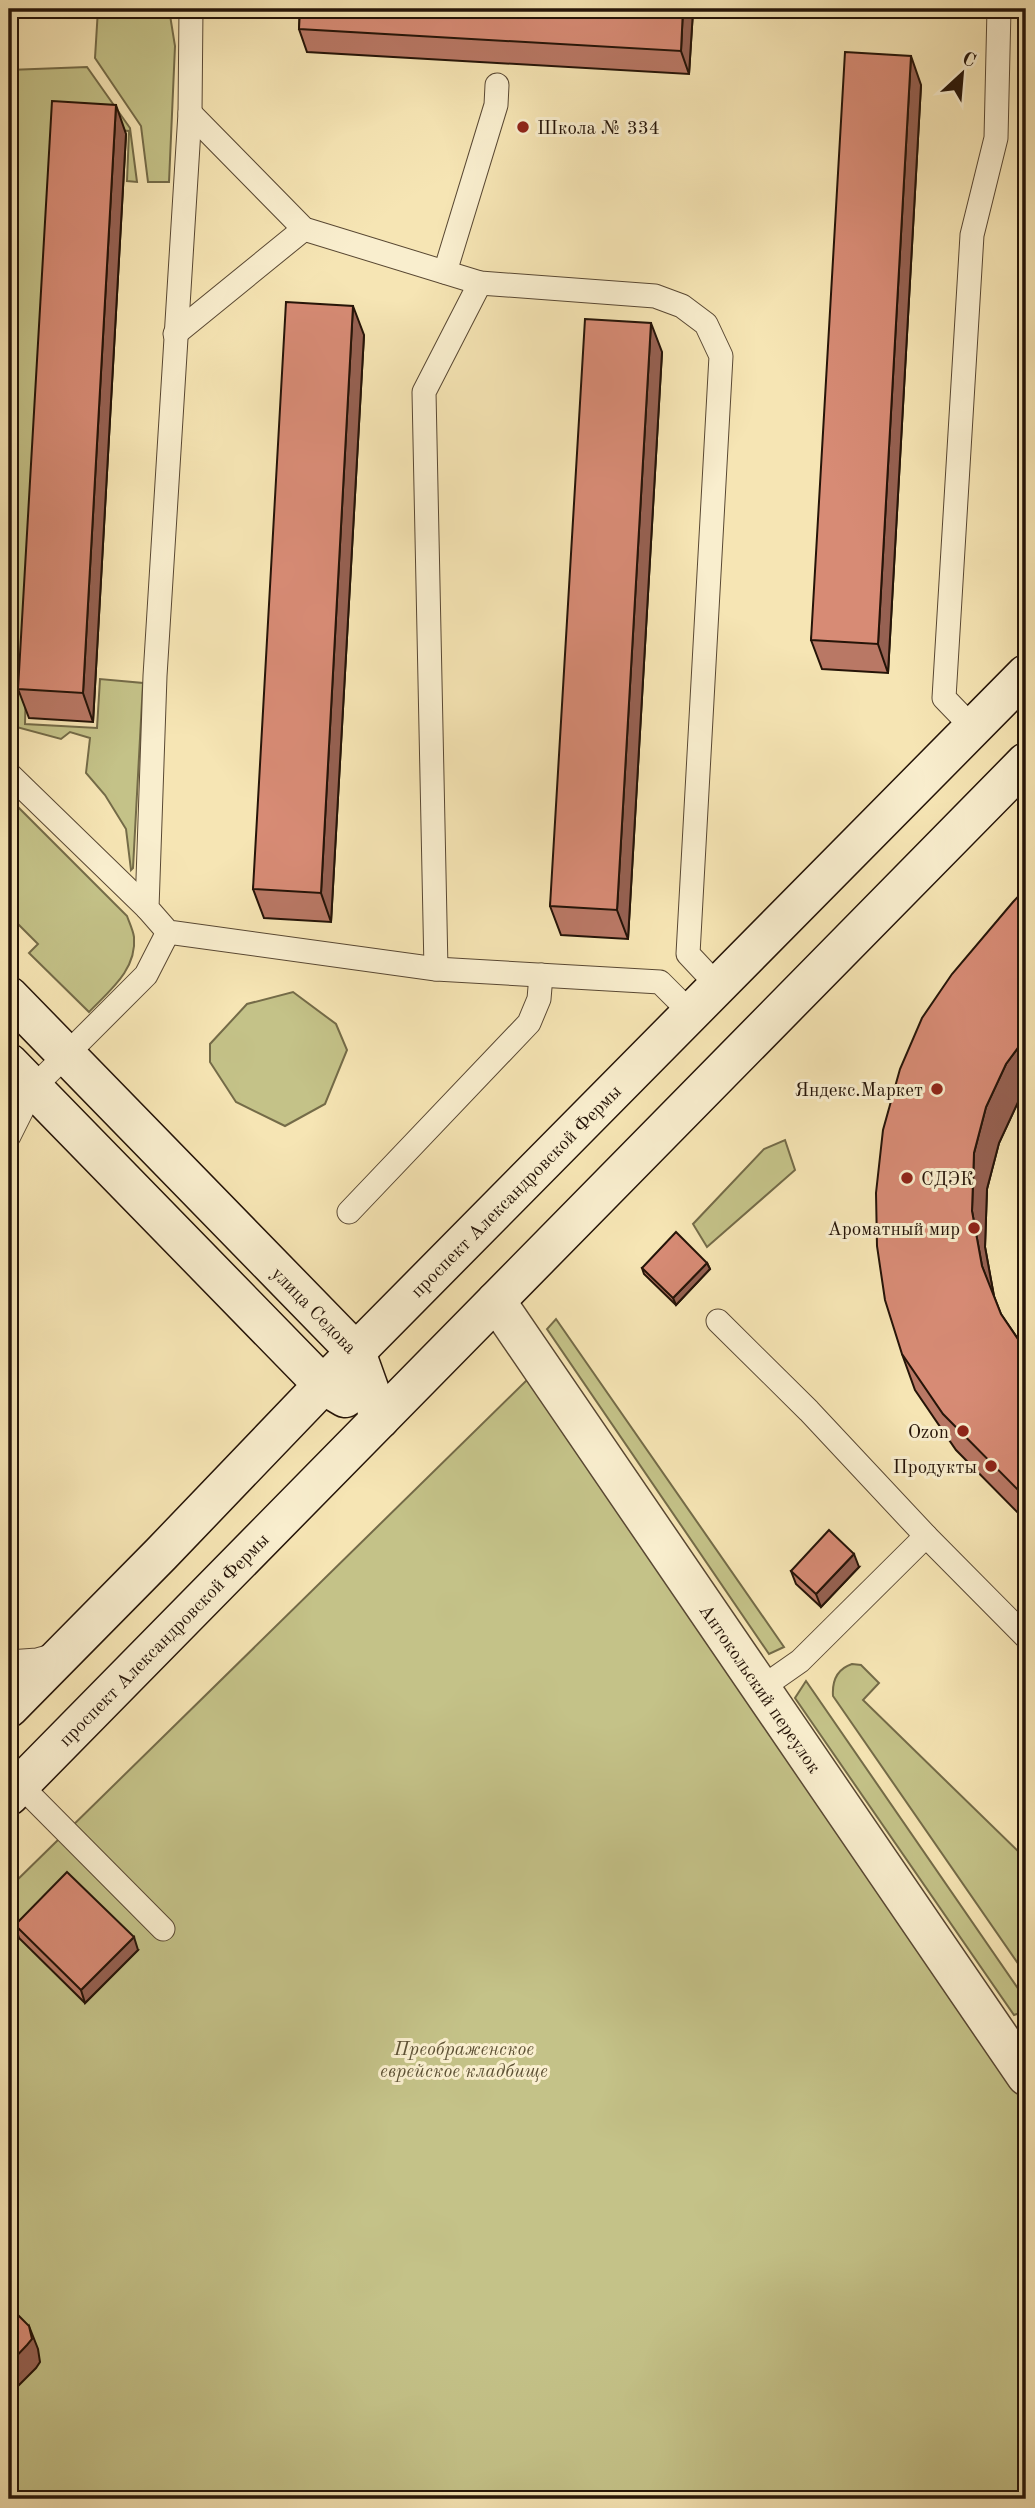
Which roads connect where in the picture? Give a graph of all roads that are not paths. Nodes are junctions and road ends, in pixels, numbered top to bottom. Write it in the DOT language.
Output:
graph roads {
  1 [pos="191,9"];
  2 [pos="999,9"];
  3 [pos="497,85"];
  4 [pos="190,113"];
  5 [pos="304,229"];
  6 [pos="445,272"];
  7 [pos="480,283"];
  8 [pos="175,334"];
  9 [pos="1026,674"];
  10 [pos="974,728"];
  11 [pos="1026,762"];
  12 [pos="9,774"];
  13 [pos="146,908"];
  14 [pos="169,932"];
  15 [pos="436,969"];
  16 [pos="541,975"];
  17 [pos="718,985"];
  18 [pos="9,996"];
  19 [pos="691,1013"];
  20 [pos="67,1055"];
  21 [pos="21,1076"];
  22 [pos="9,1136"];
  23 [pos="349,1212"];
  24 [pos="496,1301"];
  25 [pos="718,1321"];
  26 [pos="356,1352"];
  27 [pos="323,1385"];
  28 [pos="380,1419"];
  29 [pos="926,1536"];
  30 [pos="1026,1637"];
  31 [pos="64,1652"];
  32 [pos="9,1662"];
  33 [pos="760,1689"];
  34 [pos="9,1708"];
  35 [pos="14,1790"];
  36 [pos="163,1929"];
  37 [pos="1020,2055"];
  1 -- 4 [label="lane"];
  2 -- 10 [label="lane"];
  3 -- 6 [label="lane"];
  4 -- 5 [label="lane"];
  4 -- 8 [label="lane"];
  5 -- 6 [label="lane"];
  5 -- 8 [label="lane"];
  6 -- 7 [label="lane"];
  7 -- 15 [label="lane"];
  7 -- 17 [label="lane"];
  8 -- 13 [label="lane"];
  9 -- 10 [label="main road, проспект Александровской Фермы"];
  10 -- 17 [label="main road, проспект Александровской Фермы"];
  11 -- 24 [label="main road, проспект Александровской Фермы"];
  12 -- 13 [label="lane"];
  13 -- 14 [label="lane"];
  14 -- 15 [label="lane"];
  14 -- 20 [label="lane"];
  15 -- 16 [label="lane"];
  16 -- 19 [label="lane"];
  16 -- 23 [label="lane"];
  17 -- 19 [label="main road, проспект Александровской Фермы"];
  18 -- 20 [label="main road, улица Седова"];
  19 -- 26 [label="main road, проспект Александровской Фермы"];
  20 -- 21 [label="lane"];
  20 -- 26 [label="main road, улица Седова"];
  21 -- 22 [label="lane"];
  21 -- 27 [label="main road"];
  24 -- 28 [label="main road, проспект Александровской Фермы"];
  24 -- 33 [label="main road, Антокольский переулок"];
  25 -- 29 [label="lane"];
  26 -- 27 [label="main road, проспект Александровской Фермы"];
  26 -- 28 [label="main road, улица Седова"];
  27 -- 28 [label="main road"];
  27 -- 31 [label="main road, проспект Александровской Фермы"];
  28 -- 35 [label="main road, проспект Александровской Фермы"];
  29 -- 30 [label="lane"];
  29 -- 33 [label="lane"];
  31 -- 32 [label="lane"];
  31 -- 34 [label="main road, проспект Александровской Фермы"];
  33 -- 37 [label="main road, Антокольский переулок"];
  35 -- 36 [label="lane"];
}
